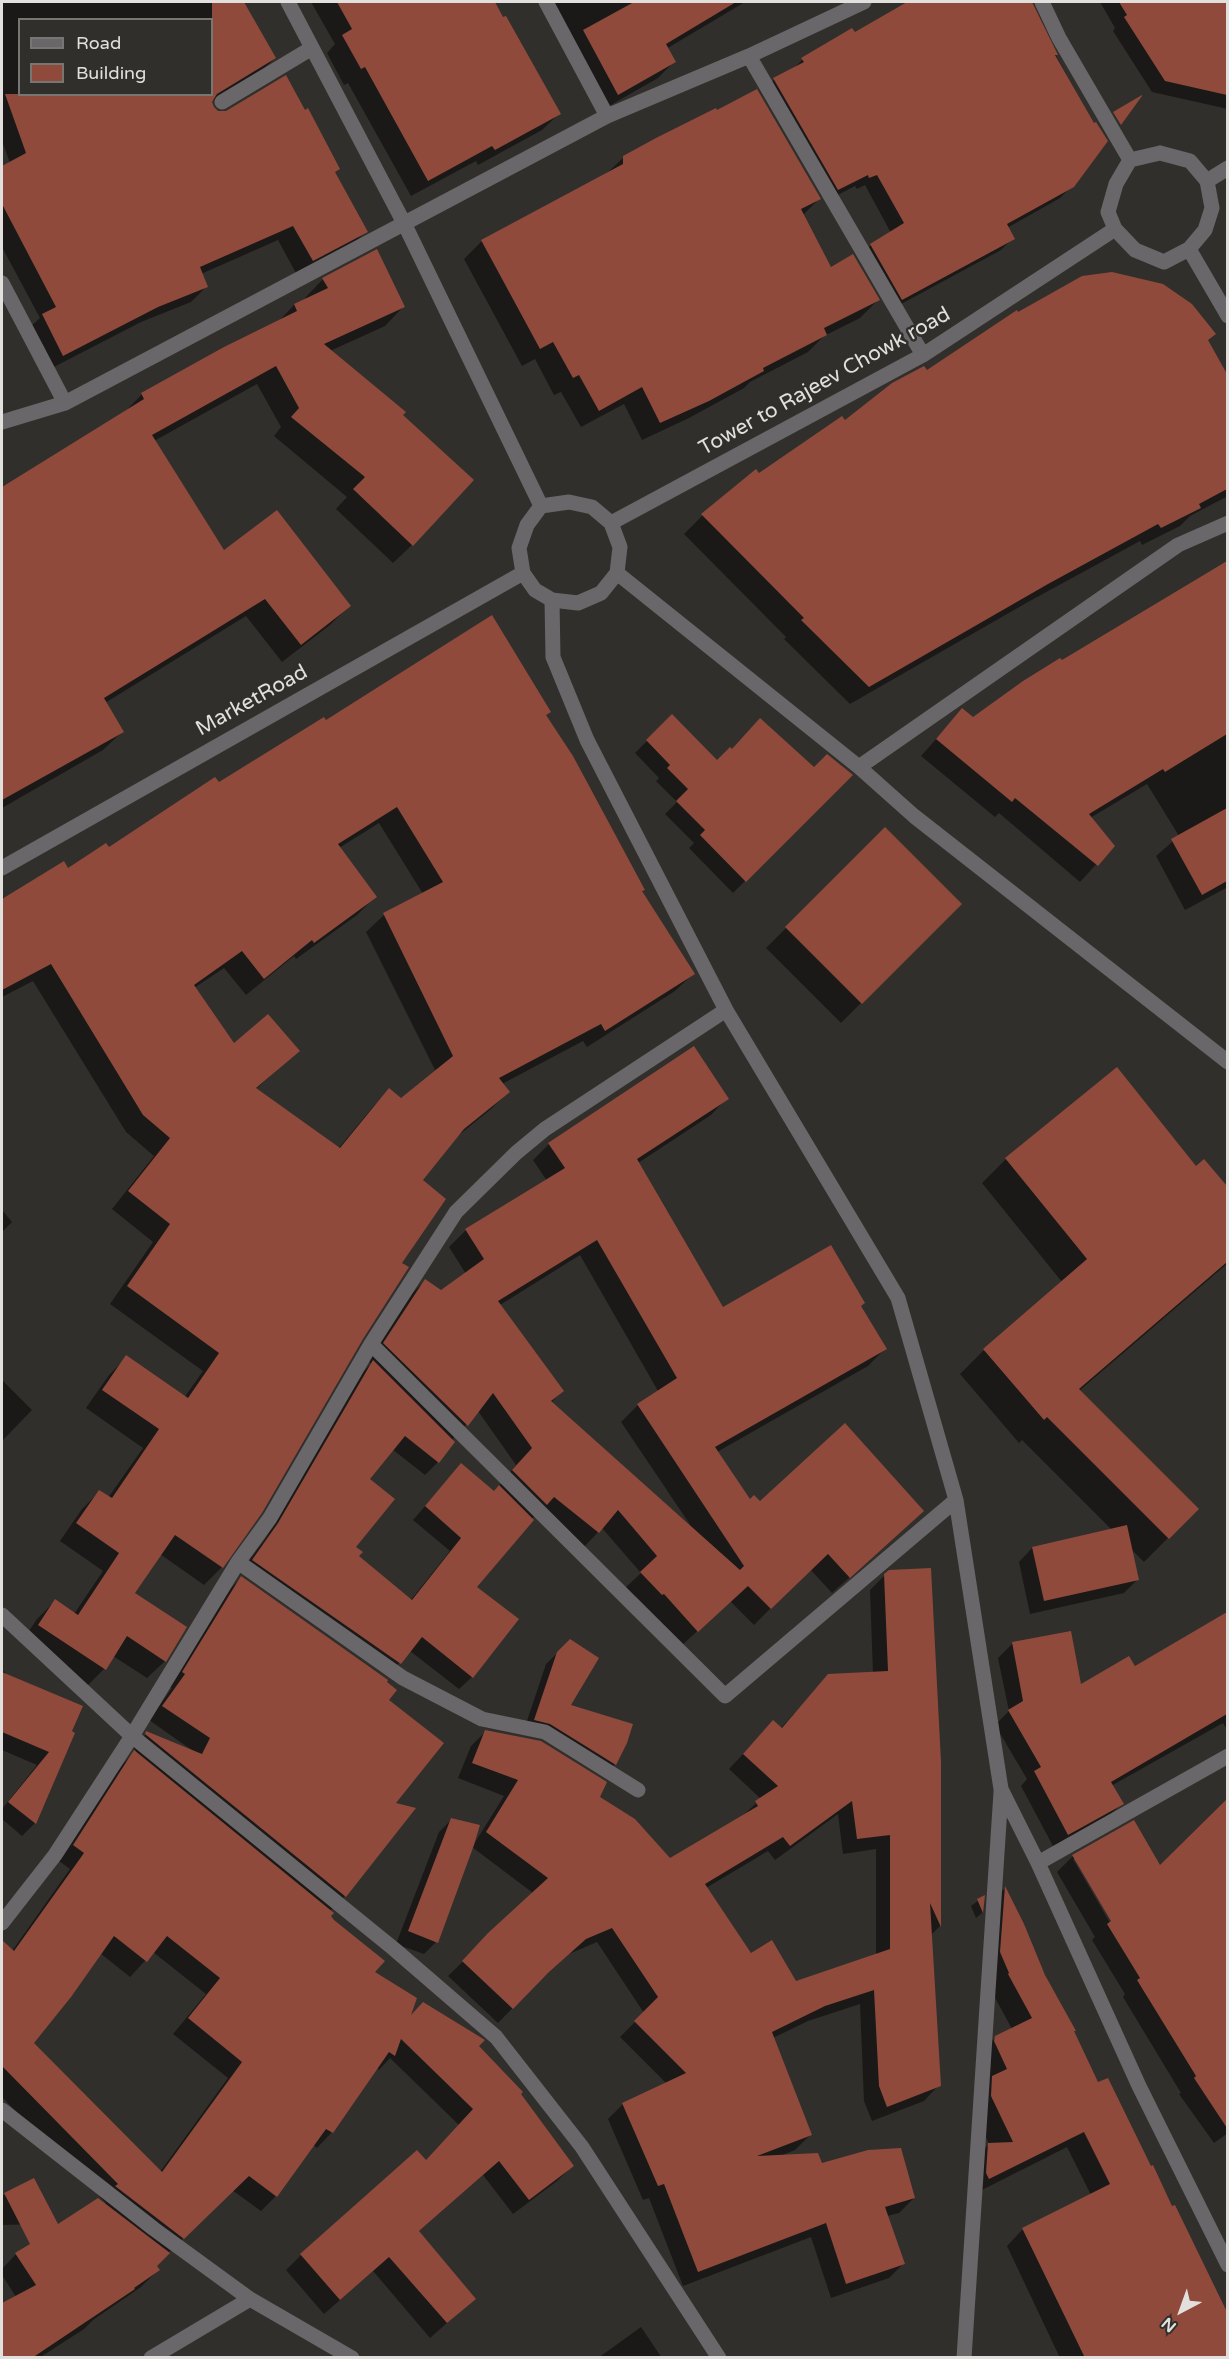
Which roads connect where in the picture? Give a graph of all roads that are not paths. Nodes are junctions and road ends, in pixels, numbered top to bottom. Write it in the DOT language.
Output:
graph roads {
  1 [pos="288,2"];
  2 [pos="546,2"];
  3 [pos="864,2"];
  4 [pos="1042,2"];
  5 [pos="312,48"];
  6 [pos="749,56"];
  7 [pos="222,102"];
  8 [pos="607,116"];
  9 [pos="1130,160"];
  10 [pos="1227,168"];
  11 [pos="1207,181"];
  12 [pos="404,224"];
  13 [pos="1115,229"];
  14 [pos="1189,249"];
  15 [pos="2,283"];
  16 [pos="1227,316"];
  17 [pos="923,355"];
  18 [pos="65,403"];
  19 [pos="2,422"];
  20 [pos="541,506"];
  21 [pos="611,523"];
  22 [pos="1227,523"];
  23 [pos="523,573"];
  24 [pos="617,573"];
  25 [pos="552,600"];
  26 [pos="859,767"];
  27 [pos="2,868"];
  28 [pos="726,1010"];
  29 [pos="1227,1062"];
  30 [pos="371,1344"];
  31 [pos="956,1500"];
  32 [pos="238,1562"];
  33 [pos="2,1615"];
  34 [pos="132,1736"];
  35 [pos="1227,1756"];
  36 [pos="1001,1789"];
  37 [pos="638,1790"];
  38 [pos="1038,1863"];
  39 [pos="2,1923"];
  40 [pos="2,2110"];
  41 [pos="1227,2265"];
  42 [pos="250,2299"];
  43 [pos="151,2358"];
  44 [pos="352,2358"];
  45 [pos="719,2358"];
  46 [pos="964,2358"];
  1 -- 5 [label="street"];
  2 -- 8 [label="street"];
  3 -- 6 [label="street"];
  4 -- 9 [label="street"];
  5 -- 7 [label="street"];
  5 -- 12 [label="street"];
  6 -- 8 [label="street"];
  6 -- 17 [label="street"];
  8 -- 12 [label="street"];
  9 -- 11 [label="street"];
  9 -- 13 [label="street"];
  10 -- 11 [label="street"];
  11 -- 14 [label="street"];
  12 -- 18 [label="street"];
  12 -- 20 [label="street"];
  13 -- 14 [label="street"];
  13 -- 17 [label="street, Tower to Rajeev Chowk road"];
  14 -- 16 [label="street"];
  15 -- 18 [label="street"];
  17 -- 21 [label="street, Tower to Rajeev Chowk road"];
  18 -- 19 [label="street"];
  20 -- 21 [label="street"];
  20 -- 23 [label="street"];
  21 -- 24 [label="street"];
  22 -- 26 [label="street"];
  23 -- 25 [label="street"];
  23 -- 27 [label="street, MarketRoad"];
  24 -- 25 [label="street"];
  24 -- 26 [label="street"];
  25 -- 28 [label="street"];
  26 -- 29 [label="street"];
  28 -- 30 [label="street"];
  28 -- 31 [label="street"];
  30 -- 31 [label="street"];
  30 -- 32 [label="street"];
  31 -- 36 [label="street"];
  32 -- 34 [label="street"];
  32 -- 37 [label="street"];
  33 -- 34 [label="street"];
  34 -- 39 [label="street"];
  34 -- 45 [label="street"];
  35 -- 38 [label="street"];
  36 -- 38 [label="street"];
  36 -- 46 [label="street"];
  38 -- 41 [label="street"];
  40 -- 42 [label="street"];
  42 -- 43 [label="street"];
  42 -- 44 [label="street"];
}
